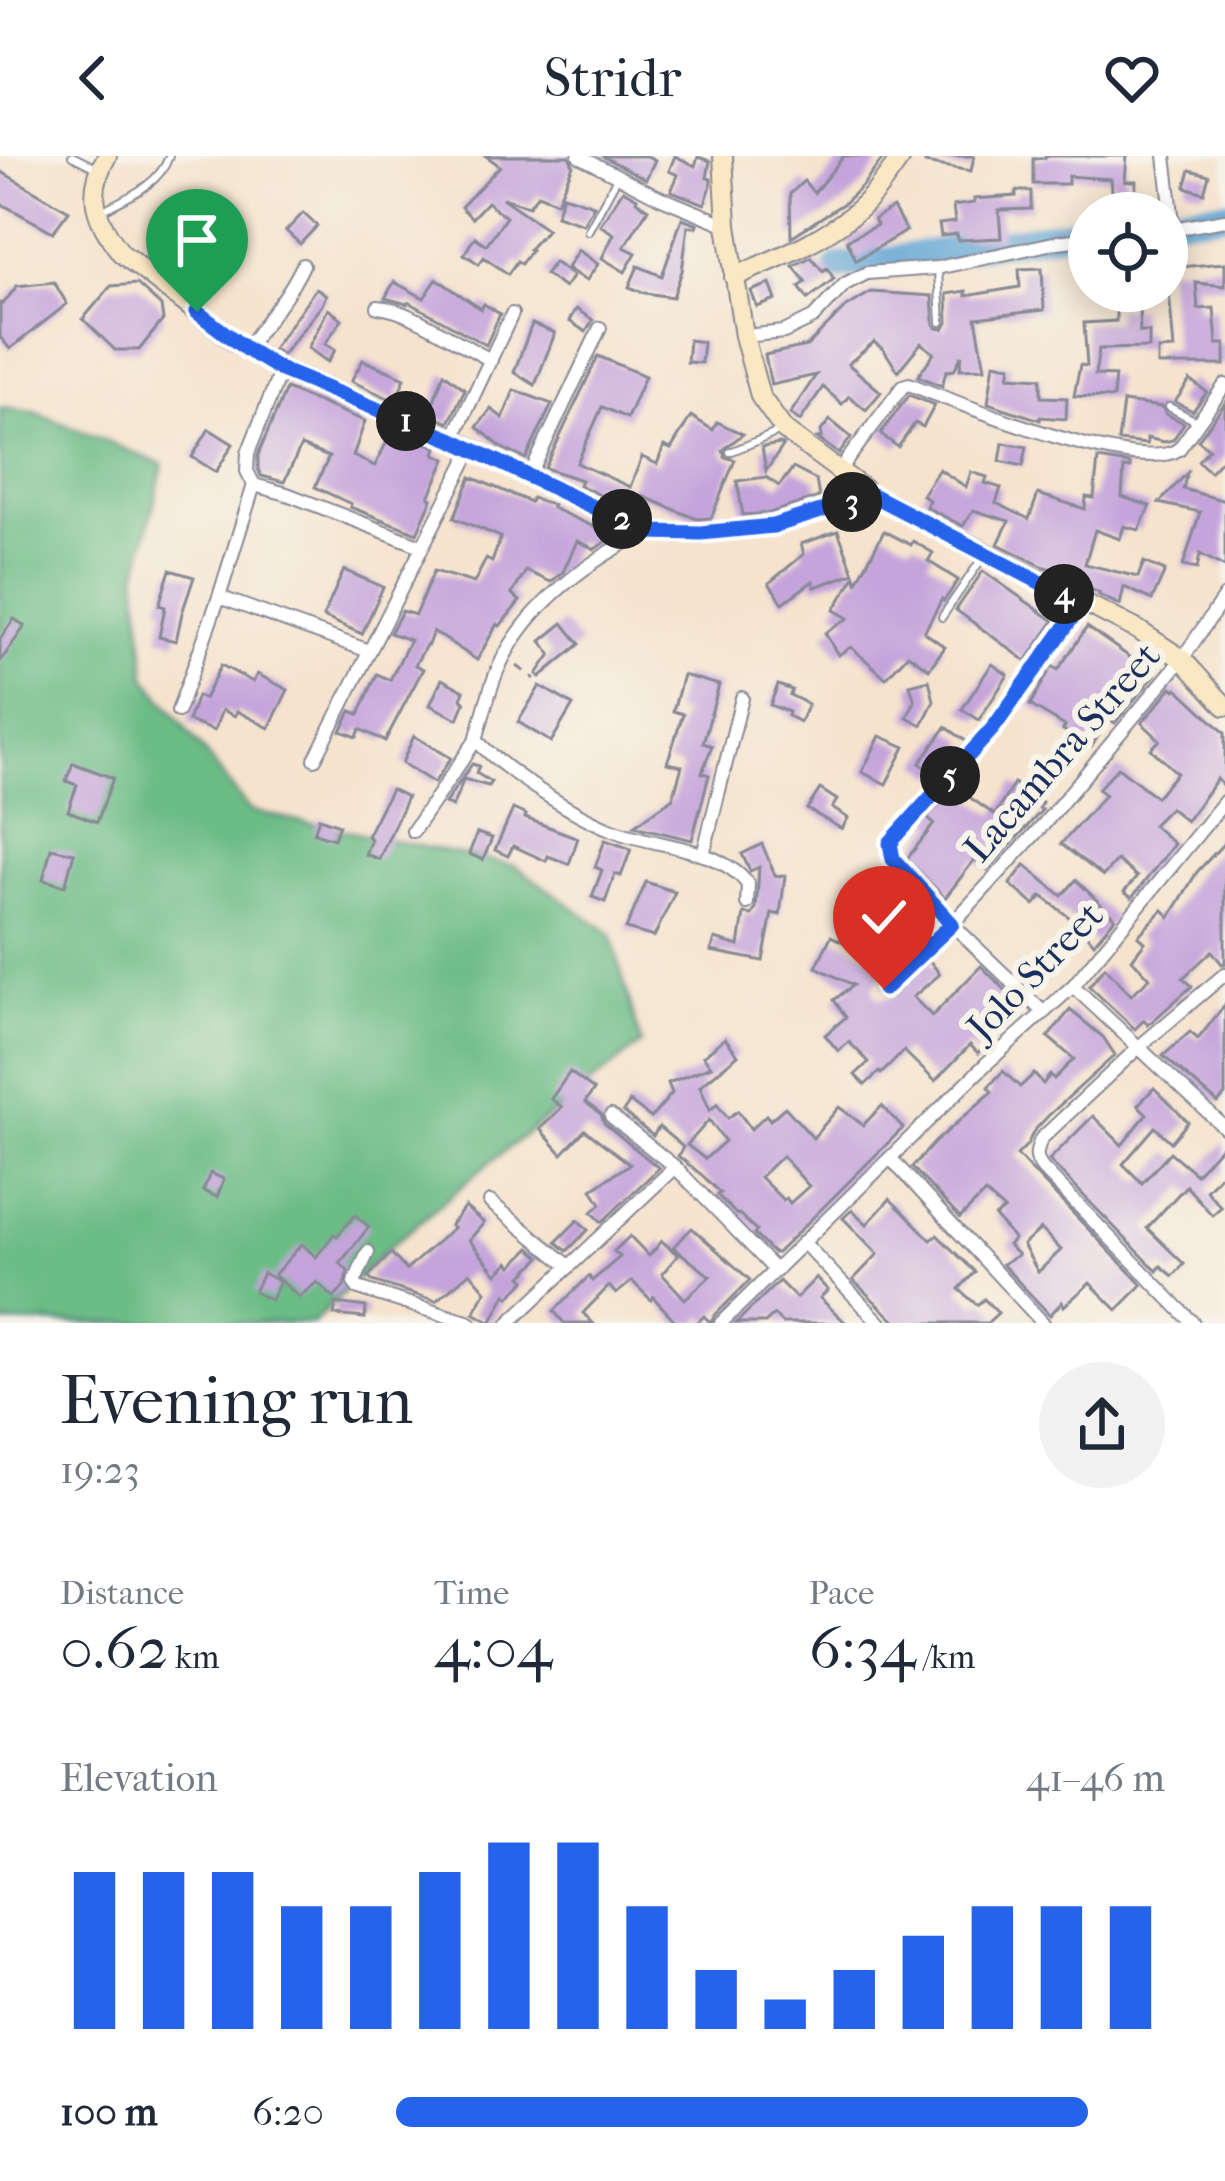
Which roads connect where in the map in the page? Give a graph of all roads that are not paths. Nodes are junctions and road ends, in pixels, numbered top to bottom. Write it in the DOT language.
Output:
graph roads {
  1 [pos="72,156"];
  2 [pos="170,156"];
  3 [pos="579,156"];
  4 [pos="723,156"];
  5 [pos="902,156"];
  6 [pos="1165,156"];
  7 [pos="103,163"];
  8 [pos="618,176"];
  9 [pos="1169,192"];
  10 [pos="98,213"];
  11 [pos="1225,220"];
  12 [pos="727,225"];
  13 [pos="1188,225"];
  14 [pos="588,231"];
  15 [pos="1068,241"];
  16 [pos="303,266"];
  17 [pos="937,268"];
  18 [pos="734,278"];
  19 [pos="378,307"];
  20 [pos="512,314"];
  21 [pos="941,322"];
  22 [pos="600,328"];
  23 [pos="744,336"];
  24 [pos="246,349"];
  25 [pos="491,359"];
  26 [pos="281,370"];
  27 [pos="1225,385"];
  28 [pos="1169,407"];
  29 [pos="1198,422"];
  30 [pos="784,430"];
  31 [pos="453,440"];
  32 [pos="472,449"];
  33 [pos="730,452"];
  34 [pos="838,472"];
  35 [pos="530,476"];
  36 [pos="254,485"];
  37 [pos="872,495"];
  38 [pos="645,532"];
  39 [pos="421,546"];
  40 [pos="985,554"];
  41 [pos="1225,596"];
  42 [pos="219,597"];
  43 [pos="1082,604"];
  44 [pos="942,617"];
  45 [pos="369,651"];
  46 [pos="1182,659"];
  47 [pos="742,698"];
  48 [pos="1225,706"];
  49 [pos="178,711"];
  50 [pos="476,740"];
  51 [pos="315,759"];
  52 [pos="1225,802"];
  53 [pos="413,831"];
  54 [pos="703,855"];
  55 [pos="747,903"];
  56 [pos="952,924"];
  57 [pos="1225,974"];
  58 [pos="1073,986"];
  59 [pos="884,989"];
  60 [pos="1044,1013"];
  61 [pos="1140,1046"];
  62 [pos="611,1116"];
  63 [pos="1225,1128"];
  64 [pos="891,1159"];
  65 [pos="675,1167"];
  66 [pos="490,1202"];
  67 [pos="803,1242"];
  68 [pos="368,1252"];
  69 [pos="568,1265"];
  70 [pos="776,1270"];
  71 [pos="470,1323"];
  72 [pos="509,1323"];
  73 [pos="722,1323"];
  74 [pos="880,1323"];
  75 [pos="1043,1323"];
  76 [pos="1193,1323"];
  1 -- 7 [label="lane"];
  2 -- 10 [label="lane"];
  3 -- 8 [label="street"];
  4 -- 12 [label="street"];
  5 -- 18 [label="street"];
  6 -- 9 [label="street"];
  7 -- 10 [label="street"];
  8 -- 12 [label="street"];
  8 -- 14 [label="lane"];
  10 -- 24 [label="street"];
  11 -- 13 [label="street"];
  12 -- 18 [label="street"];
  15 -- 17 [label="street"];
  16 -- 24 [label="street"];
  17 -- 21 [label="lane"];
  17 -- 23 [label="street"];
  18 -- 23 [label="street"];
  19 -- 25 [label="street"];
  20 -- 25 [label="street"];
  22 -- 35 [label="street"];
  23 -- 30 [label="street"];
  24 -- 26 [label="street"];
  25 -- 31 [label="street"];
  26 -- 31 [label="street"];
  26 -- 36 [label="street"];
  27 -- 29 [label="street"];
  28 -- 29 [label="lane"];
  29 -- 34 [label="street"];
  30 -- 33 [label="lane"];
  30 -- 34 [label="street"];
  31 -- 32 [label="street"];
  32 -- 35 [label="street"];
  32 -- 39 [label="street"];
  34 -- 37 [label="street"];
  35 -- 38 [label="street"];
  36 -- 39 [label="street"];
  36 -- 42 [label="street"];
  37 -- 38 [label="street"];
  37 -- 40 [label="street"];
  38 -- 50 [label="street"];
  39 -- 45 [label="street"];
  40 -- 43 [label="street"];
  40 -- 44 [label="lane"];
  41 -- 46 [label="street, Lacambra Street"];
  42 -- 45 [label="street"];
  42 -- 49 [label="street"];
  43 -- 46 [label="street"];
  43 -- 56 [label="street"];
  45 -- 51 [label="street"];
  46 -- 48 [label="street"];
  46 -- 56 [label="street, Lacambra Street"];
  47 -- 54 [label="street"];
  50 -- 53 [label="street"];
  50 -- 54 [label="street"];
  52 -- 58 [label="street, Jolo Street"];
  54 -- 55 [label="street"];
  56 -- 59 [label="street, Lacambra Street"];
  56 -- 60 [label="street"];
  57 -- 61 [label="street"];
  58 -- 60 [label="street, Jolo Street"];
  58 -- 61 [label="street"];
  60 -- 64 [label="street, Jolo Street"];
  61 -- 63 [label="street"];
  61 -- 76 [label="street"];
  62 -- 65 [label="street"];
  64 -- 67 [label="street, Jolo Street"];
  64 -- 75 [label="street"];
  65 -- 69 [label="street"];
  65 -- 70 [label="street"];
  66 -- 69 [label="street"];
  67 -- 70 [label="street, Jolo Street"];
  67 -- 74 [label="street"];
  68 -- 71 [label="street"];
  69 -- 72 [label="street"];
  70 -- 73 [label="street, Jolo Street"];
}
